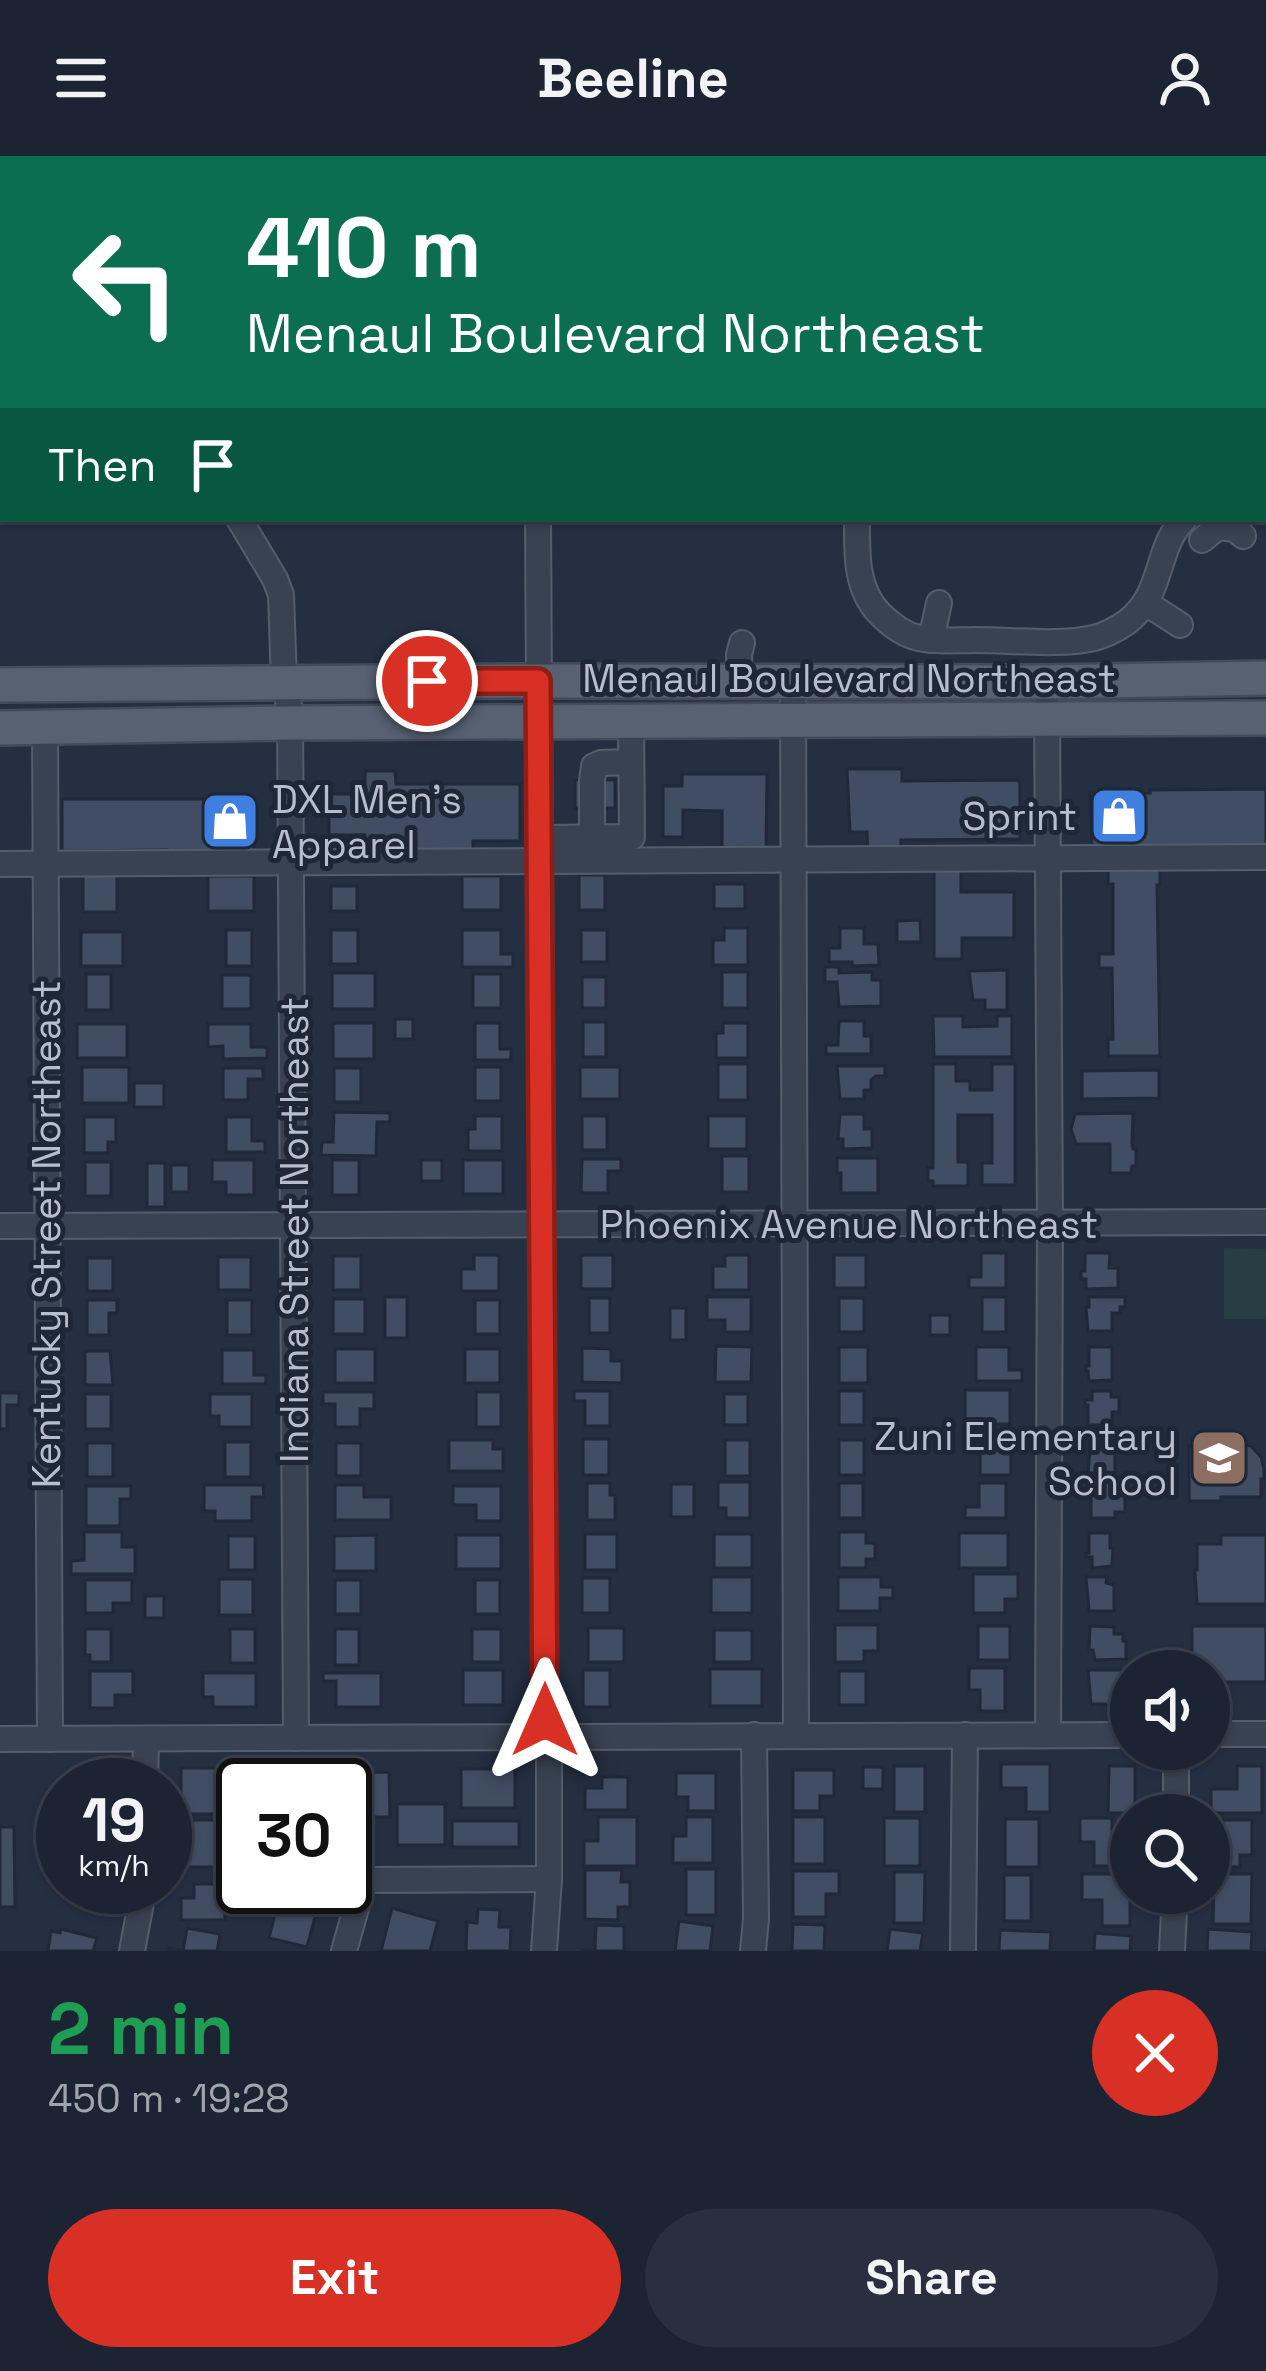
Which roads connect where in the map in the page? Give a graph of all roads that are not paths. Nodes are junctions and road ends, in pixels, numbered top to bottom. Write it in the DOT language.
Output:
graph roads {
  1 [pos="241,522"];
  2 [pos="538,522"];
  3 [pos="857,522"];
  4 [pos="1182,522"];
  5 [pos="1243,536"];
  6 [pos="1202,540"];
  7 [pos="939,603"];
  8 [pos="1146,603"];
  9 [pos="1180,625"];
  10 [pos="931,640"];
  11 [pos="742,644"];
  12 [pos="1266,678"];
  13 [pos="538,681"];
  14 [pos="284,682"];
  15 [pos="740,682"];
  16 [pos="793,682"];
  17 [pos="1047,682"];
  18 [pos="144,684"];
  19 [pos="0,685"];
  20 [pos="1047,718"];
  21 [pos="1266,718"];
  22 [pos="793,719"];
  23 [pos="631,721"];
  24 [pos="539,722"];
  25 [pos="290,723"];
  26 [pos="0,728"];
  27 [pos="45,728"];
  28 [pos="632,762"];
  29 [pos="592,837"];
  30 [pos="541,850"];
  31 [pos="1266,857"];
  32 [pos="1048,858"];
  33 [pos="794,860"];
  34 [pos="45,863"];
  35 [pos="0,864"];
  36 [pos="292,864"];
  37 [pos="1266,1222"];
  38 [pos="796,1223"];
  39 [pos="1050,1223"];
  40 [pos="542,1225"];
  41 [pos="0,1226"];
  42 [pos="46,1226"];
  43 [pos="295,1226"];
  44 [pos="1230,1734"];
  45 [pos="1266,1734"];
  46 [pos="754,1735"];
  47 [pos="796,1735"];
  48 [pos="965,1735"];
  49 [pos="1048,1735"];
  50 [pos="1110,1735"];
  51 [pos="296,1738"];
  52 [pos="546,1738"];
  53 [pos="50,1739"];
  54 [pos="146,1739"];
  55 [pos="6,1746"];
  56 [pos="146,1758"];
  57 [pos="549,1879"];
  58 [pos="134,1914"];
  59 [pos="1174,1914"];
  60 [pos="132,1951"];
  61 [pos="344,1951"];
  62 [pos="544,1951"];
  63 [pos="753,1951"];
  64 [pos="962,1951"];
  65 [pos="1172,1951"];
  1 -- 14 [label="street, Indiana Street Northeast"];
  2 -- 13 [label="street"];
  3 -- 10 [label="street"];
  4 -- 8 [label="street"];
  5 -- 6 [label="street"];
  7 -- 10 [label="street"];
  8 -- 9 [label="street"];
  8 -- 10 [label="street"];
  11 -- 15 [label="street"];
  12 -- 17 [label="main road, Menaul Boulevard Northeast"];
  13 -- 14 [label="main road, Menaul Boulevard Northeast"];
  13 -- 15 [label="main road, Menaul Boulevard Northeast"];
  13 -- 24 [label="street"];
  14 -- 18 [label="main road, Menaul Boulevard Northeast"];
  14 -- 25 [label="street, Indiana Street Northeast"];
  15 -- 16 [label="main road, Menaul Boulevard Northeast"];
  16 -- 17 [label="main road, Menaul Boulevard Northeast"];
  16 -- 22 [label="street"];
  17 -- 20 [label="street"];
  18 -- 19 [label="main road, Menaul Boulevard Northeast"];
  18 -- 27 [label="main road"];
  20 -- 21 [label="main road, Menaul Boulevard Northeast"];
  20 -- 22 [label="main road, Menaul Boulevard Northeast"];
  20 -- 32 [label="street"];
  22 -- 23 [label="main road, Menaul Boulevard Northeast"];
  22 -- 33 [label="street"];
  23 -- 24 [label="main road, Menaul Boulevard Northeast"];
  23 -- 28 [label="street"];
  24 -- 25 [label="main road, Menaul Boulevard Northeast"];
  24 -- 30 [label="street"];
  25 -- 27 [label="main road, Menaul Boulevard Northeast"];
  25 -- 36 [label="street, Indiana Street Northeast"];
  26 -- 27 [label="main road, Menaul Boulevard Northeast"];
  27 -- 34 [label="street, Kentucky Street Northeast"];
  28 -- 29 [label="street"];
  28 -- 29 [label="street"];
  29 -- 30 [label="street"];
  30 -- 33 [label="street"];
  30 -- 36 [label="street"];
  30 -- 40 [label="street"];
  31 -- 32 [label="street"];
  32 -- 33 [label="street"];
  32 -- 39 [label="street"];
  33 -- 38 [label="street"];
  34 -- 35 [label="street"];
  34 -- 36 [label="street"];
  34 -- 42 [label="street, Kentucky Street Northeast"];
  36 -- 43 [label="street, Indiana Street Northeast"];
  37 -- 39 [label="street, Phoenix Avenue Northeast"];
  38 -- 39 [label="street, Phoenix Avenue Northeast"];
  38 -- 40 [label="street, Phoenix Avenue Northeast"];
  38 -- 47 [label="street"];
  39 -- 49 [label="street"];
  40 -- 43 [label="street, Phoenix Avenue Northeast"];
  40 -- 52 [label="street"];
  41 -- 42 [label="street, Phoenix Avenue Northeast"];
  42 -- 43 [label="street, Phoenix Avenue Northeast"];
  42 -- 53 [label="street, Kentucky Street Northeast"];
  43 -- 51 [label="street, Indiana Street Northeast"];
  44 -- 45 [label="street"];
  46 -- 47 [label="street"];
  46 -- 52 [label="street"];
  46 -- 63 [label="street"];
  47 -- 48 [label="street"];
  48 -- 49 [label="street"];
  48 -- 64 [label="street"];
  49 -- 50 [label="street"];
  51 -- 52 [label="street"];
  51 -- 54 [label="street"];
  52 -- 57 [label="street"];
  53 -- 54 [label="street"];
  53 -- 55 [label="street"];
  54 -- 56 [label="street"];
  57 -- 61 [label="street"];
  57 -- 62 [label="street"];
  58 -- 60 [label="street"];
  59 -- 65 [label="street"];
}
